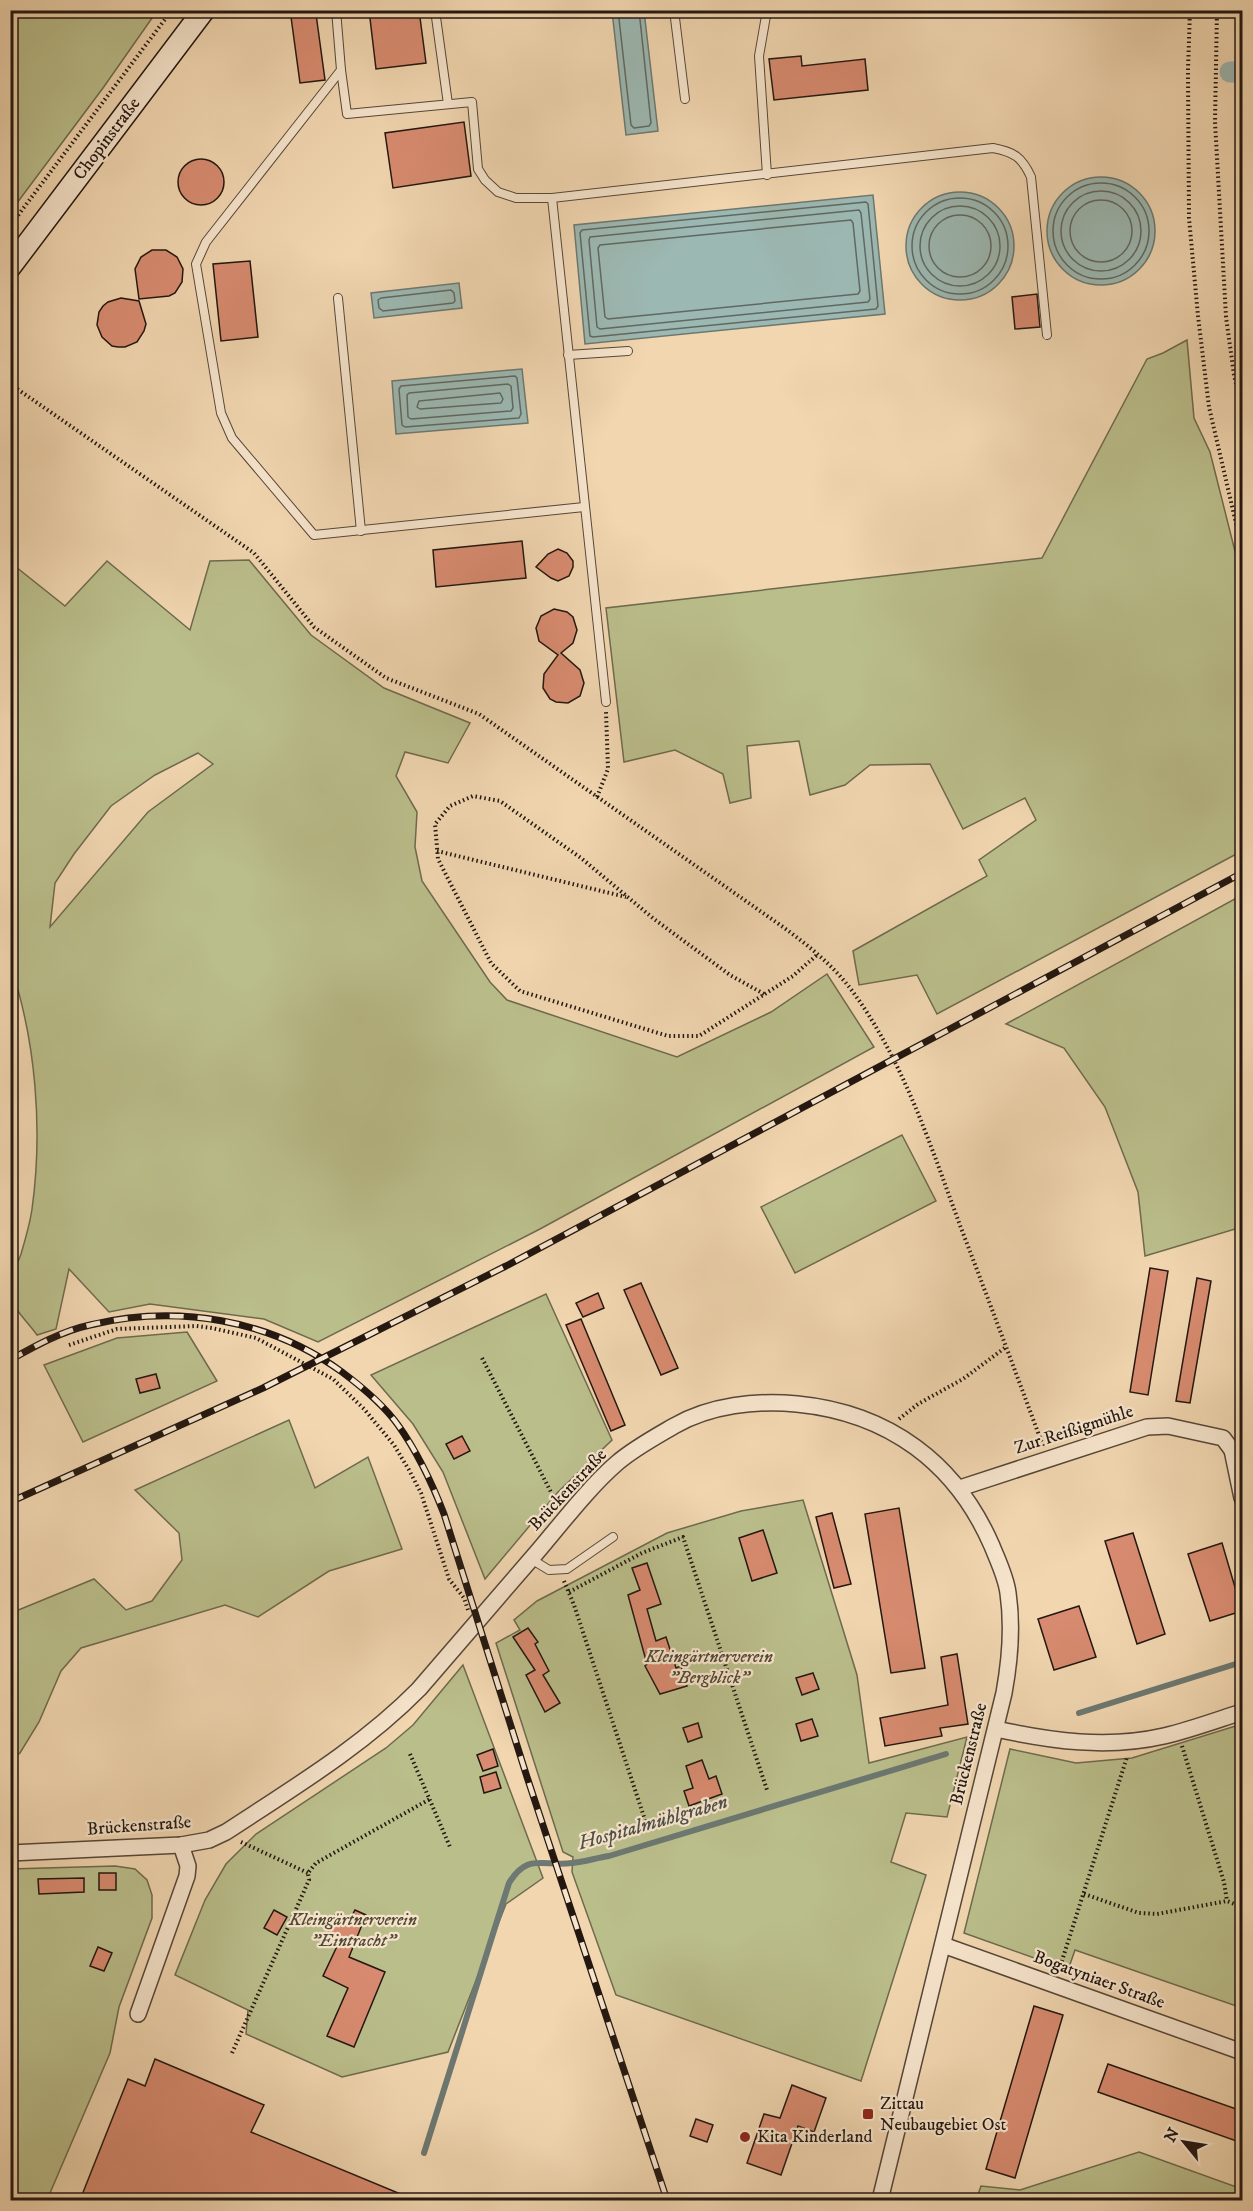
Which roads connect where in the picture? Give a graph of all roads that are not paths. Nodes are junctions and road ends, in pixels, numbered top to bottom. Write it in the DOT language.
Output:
graph roads {
  1 [pos="204,10"];
  2 [pos="336,10"];
  3 [pos="435,10"];
  4 [pos="674,10"];
  5 [pos="767,10"];
  6 [pos="341,70"];
  7 [pos="685,99"];
  8 [pos="448,104"];
  9 [pos="767,175"];
  10 [pos="552,198"];
  11 [pos="10,267"];
  12 [pos="338,298"];
  13 [pos="1047,335"];
  14 [pos="627,351"];
  15 [pos="568,355"];
  16 [pos="584,507"];
  17 [pos="361,531"];
  18 [pos="606,702"];
  19 [pos="1238,1450"];
  20 [pos="960,1488"];
  21 [pos="1242,1498"];
  22 [pos="613,1537"];
  23 [pos="531,1559"];
  24 [pos="1242,1712"];
  25 [pos="996,1729"];
  26 [pos="181,1845"];
  27 [pos="10,1853"];
  28 [pos="943,1945"];
  29 [pos="138,2014"];
  30 [pos="1242,2052"];
  31 [pos="880,2200"];
  1 -- 11 [label="main road, Chopinstraße"];
  2 -- 6 [label="lane"];
  3 -- 8 [label="lane"];
  4 -- 7 [label="lane"];
  5 -- 9 [label="lane"];
  6 -- 8 [label="lane"];
  6 -- 17 [label="lane"];
  8 -- 10 [label="lane"];
  9 -- 10 [label="lane"];
  9 -- 13 [label="lane"];
  10 -- 15 [label="lane"];
  12 -- 17 [label="lane"];
  14 -- 15 [label="lane"];
  15 -- 16 [label="lane"];
  16 -- 17 [label="lane"];
  16 -- 18 [label="lane"];
  19 -- 20 [label="street, Zur Reißigmühle"];
  19 -- 21 [label="street, Zur Reißigmühle"];
  20 -- 23 [label="street, Brückenstraße"];
  20 -- 25 [label="street, Brückenstraße"];
  22 -- 23 [label="lane"];
  23 -- 26 [label="street, Brückenstraße"];
  24 -- 25 [label="street"];
  25 -- 28 [label="street, Brückenstraße"];
  26 -- 27 [label="street, Brückenstraße"];
  26 -- 29 [label="street"];
  28 -- 30 [label="street, Bogatyniaer Straße"];
  28 -- 31 [label="street, Brückenstraße"];
}
